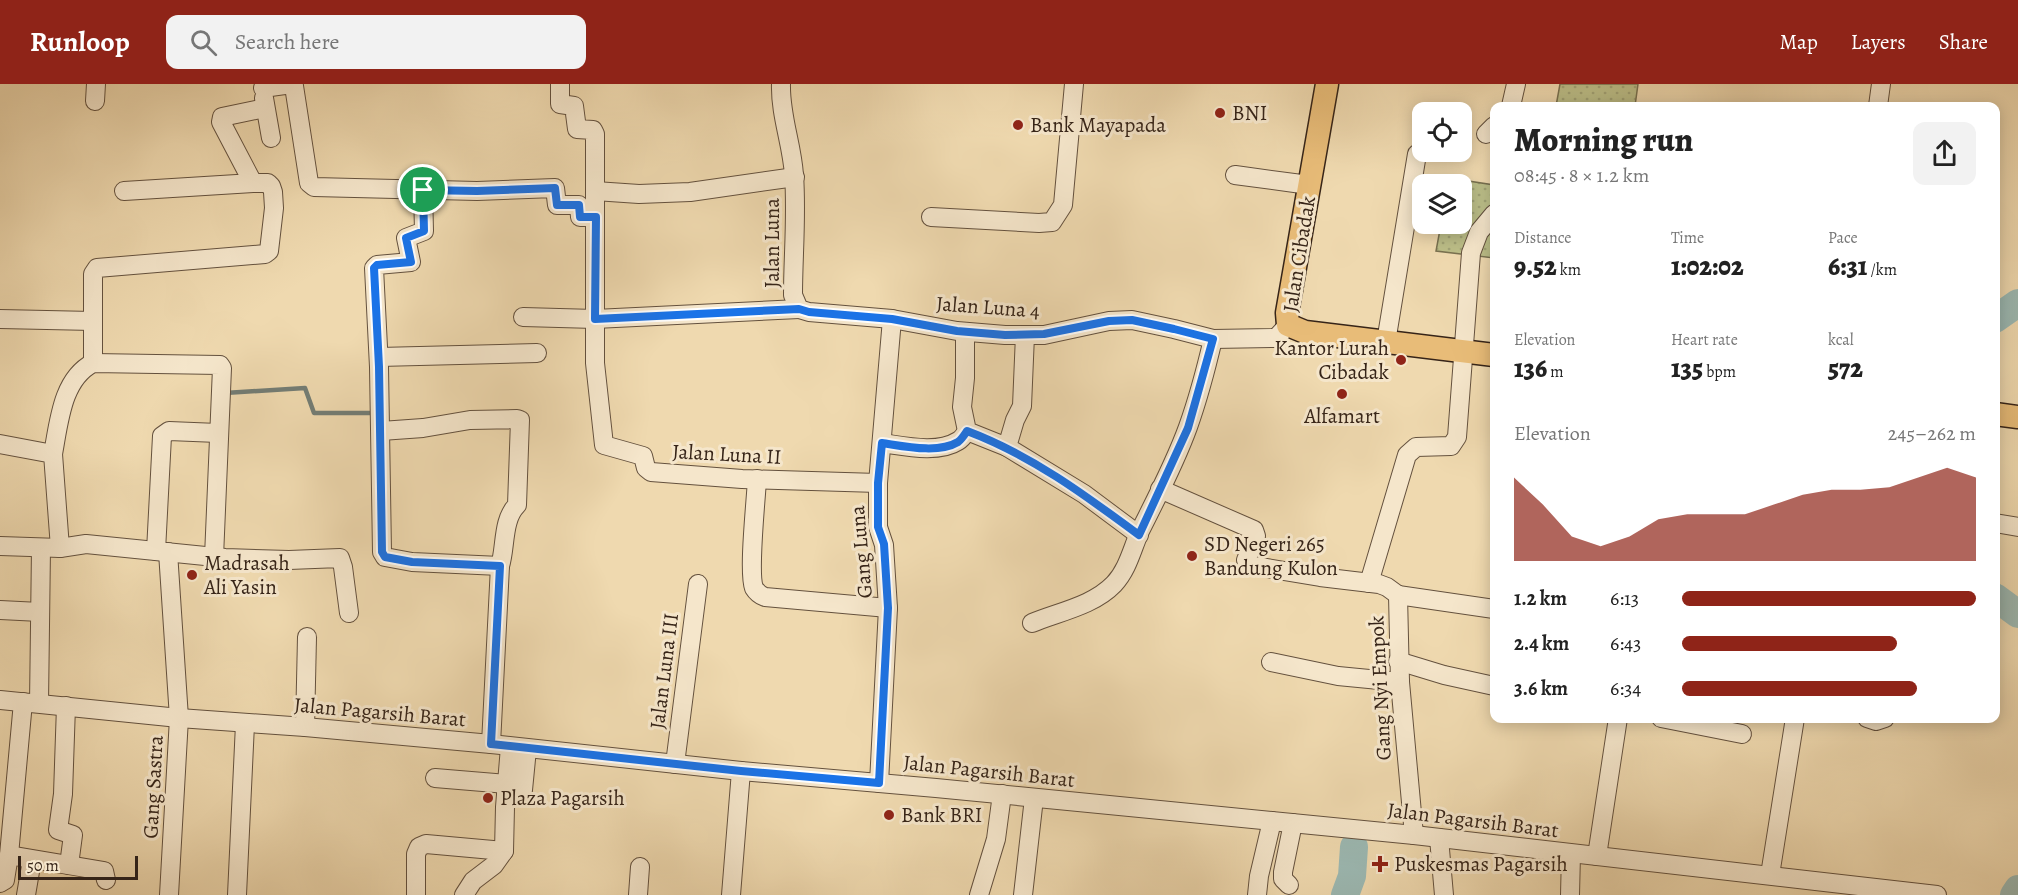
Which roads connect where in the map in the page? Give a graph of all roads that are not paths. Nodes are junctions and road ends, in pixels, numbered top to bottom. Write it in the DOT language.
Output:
graph roads {
  1 [pos="560,84"];
  2 [pos="781,84"];
  3 [pos="1074,84"];
  4 [pos="1327,84"];
  5 [pos="1516,84"];
  6 [pos="1881,84"];
  7 [pos="263,86"];
  8 [pos="1512,102"];
  9 [pos="1879,102"];
  10 [pos="265,108"];
  11 [pos="271,138"];
  12 [pos="1416,162"];
  13 [pos="1235,175"];
  14 [pos="795,177"];
  15 [pos="253,183"];
  16 [pos="1309,185"];
  17 [pos="124,190"];
  18 [pos="423,190"];
  19 [pos="595,191"];
  20 [pos="596,217"];
  21 [pos="931,217"];
  22 [pos="1490,219"];
  23 [pos="799,309"];
  24 [pos="523,317"];
  25 [pos="0,319"];
  26 [pos="595,319"];
  27 [pos="892,319"];
  28 [pos="93,321"];
  29 [pos="1288,325"];
  30 [pos="965,332"];
  31 [pos="1025,335"];
  32 [pos="1213,339"];
  33 [pos="1386,342"];
  34 [pos="1464,352"];
  35 [pos="537,353"];
  36 [pos="1490,355"];
  37 [pos="379,357"];
  38 [pos="93,363"];
  39 [pos="2000,415"];
  40 [pos="2018,417"];
  41 [pos="381,431"];
  42 [pos="967,431"];
  43 [pos="218,433"];
  44 [pos="882,443"];
  45 [pos="0,444"];
  46 [pos="1007,447"];
  47 [pos="53,454"];
  48 [pos="757,479"];
  49 [pos="878,483"];
  50 [pos="1160,489"];
  51 [pos="2000,524"];
  52 [pos="2018,527"];
  53 [pos="1139,535"];
  54 [pos="0,546"];
  55 [pos="41,548"];
  56 [pos="60,548"];
  57 [pos="162,551"];
  58 [pos="214,557"];
  59 [pos="500,566"];
  60 [pos="1369,583"];
  61 [pos="698,584"];
  62 [pos="1398,595"];
  63 [pos="888,608"];
  64 [pos="1490,608"];
  65 [pos="0,610"];
  66 [pos="40,612"];
  67 [pos="349,613"];
  68 [pos="1032,623"];
  69 [pos="307,637"];
  70 [pos="1398,661"];
  71 [pos="1271,662"];
  72 [pos="1400,682"];
  73 [pos="1490,685"];
  74 [pos="0,700"];
  75 [pos="31,702"];
  76 [pos="66,706"];
  77 [pos="179,718"];
  78 [pos="1617,723"];
  79 [pos="1686,723"];
  80 [pos="1795,723"];
  81 [pos="245,724"];
  82 [pos="305,727"];
  83 [pos="1742,734"];
  84 [pos="491,744"];
  85 [pos="519,748"];
  86 [pos="675,764"];
  87 [pos="741,771"];
  88 [pos="435,778"];
  89 [pos="879,783"];
  90 [pos="506,788"];
  91 [pos="1002,794"];
  92 [pos="1034,798"];
  93 [pos="1272,821"];
  94 [pos="1293,823"];
  95 [pos="1414,835"];
  96 [pos="1439,838"];
  97 [pos="504,851"];
  98 [pos="1570,854"];
  99 [pos="9,855"];
  100 [pos="1597,856"];
  101 [pos="32,860"];
  102 [pos="69,865"];
  103 [pos="640,867"];
  104 [pos="3,878"];
  105 [pos="106,880"];
  106 [pos="1780,883"];
  107 [pos="1289,885"];
  108 [pos="1873,891"];
  109 [pos="26,895"];
  110 [pos="169,895"];
  111 [pos="237,895"];
  112 [pos="416,895"];
  113 [pos="464,895"];
  114 [pos="638,895"];
  115 [pos="731,895"];
  116 [pos="979,895"];
  117 [pos="1023,895"];
  118 [pos="1257,895"];
  119 [pos="1444,895"];
  120 [pos="1570,895"];
  121 [pos="1929,895"];
  1 -- 19 [label="street"];
  2 -- 14 [label="street, Jalan Luna"];
  3 -- 21 [label="street"];
  4 -- 16 [label="main road, Jalan Cibadak"];
  5 -- 8 [label="street"];
  6 -- 9 [label="street"];
  7 -- 10 [label="street"];
  7 -- 18 [label="street"];
  10 -- 11 [label="street"];
  10 -- 15 [label="street"];
  12 -- 33 [label="street"];
  13 -- 16 [label="street"];
  14 -- 19 [label="street"];
  14 -- 23 [label="street, Jalan Luna"];
  15 -- 17 [label="street"];
  15 -- 28 [label="street"];
  16 -- 29 [label="main road, Jalan Cibadak"];
  18 -- 20 [label="street"];
  18 -- 37 [label="street"];
  19 -- 20 [label="street"];
  20 -- 26 [label="street"];
  22 -- 34 [label="street"];
  23 -- 26 [label="street"];
  23 -- 27 [label="street, Jalan Luna"];
  24 -- 26 [label="street"];
  25 -- 28 [label="street"];
  26 -- 48 [label="street, Jalan Luna II"];
  27 -- 30 [label="street, Jalan Luna 4"];
  27 -- 44 [label="street, Gang Luna"];
  28 -- 38 [label="street"];
  29 -- 32 [label="street, Jalan Luna 4"];
  29 -- 33 [label="main road, Jalan Cibadak"];
  30 -- 31 [label="street, Jalan Luna 4"];
  30 -- 42 [label="street"];
  31 -- 32 [label="street, Jalan Luna 4"];
  31 -- 46 [label="street"];
  32 -- 50 [label="street"];
  33 -- 34 [label="main road, Jalan Cibadak"];
  34 -- 36 [label="main road, Jalan Cibadak"];
  34 -- 60 [label="street"];
  35 -- 37 [label="street"];
  37 -- 41 [label="street"];
  38 -- 43 [label="street"];
  38 -- 47 [label="street"];
  39 -- 40 [label="main road"];
  41 -- 59 [label="street"];
  41 -- 59 [label="street"];
  42 -- 44 [label="street"];
  42 -- 46 [label="street"];
  43 -- 57 [label="street, Gang Sastra"];
  43 -- 58 [label="street"];
  44 -- 49 [label="street, Gang Luna"];
  45 -- 47 [label="street"];
  46 -- 53 [label="street"];
  47 -- 56 [label="street"];
  48 -- 49 [label="street, Jalan Luna II"];
  48 -- 63 [label="street"];
  49 -- 63 [label="street, Gang Luna"];
  50 -- 53 [label="street"];
  50 -- 60 [label="street, Gang Nyi Empok"];
  51 -- 52 [label="street"];
  53 -- 68 [label="street"];
  54 -- 55 [label="street"];
  55 -- 56 [label="street"];
  55 -- 66 [label="street"];
  56 -- 57 [label="street"];
  57 -- 58 [label="street"];
  57 -- 77 [label="street, Gang Sastra"];
  58 -- 67 [label="street"];
  59 -- 84 [label="street"];
  60 -- 62 [label="street, Gang Nyi Empok"];
  61 -- 86 [label="street, Jalan Luna III"];
  62 -- 64 [label="street"];
  62 -- 70 [label="street, Gang Nyi Empok"];
  63 -- 89 [label="street, Gang Luna"];
  65 -- 66 [label="street"];
  66 -- 75 [label="street"];
  69 -- 82 [label="street"];
  70 -- 72 [label="street, Gang Nyi Empok"];
  70 -- 73 [label="street"];
  71 -- 72 [label="street"];
  72 -- 95 [label="street, Gang Nyi Empok"];
  74 -- 75 [label="street, Jalan Pagarsih Barat"];
  75 -- 76 [label="street, Jalan Pagarsih Barat"];
  75 -- 99 [label="street"];
  76 -- 77 [label="street, Jalan Pagarsih Barat"];
  76 -- 102 [label="street"];
  77 -- 81 [label="street, Jalan Pagarsih Barat"];
  77 -- 110 [label="street, Gang Sastra"];
  78 -- 100 [label="street"];
  79 -- 83 [label="street"];
  80 -- 106 [label="street"];
  81 -- 82 [label="street, Jalan Pagarsih Barat"];
  81 -- 111 [label="street"];
  82 -- 84 [label="street, Jalan Pagarsih Barat"];
  84 -- 85 [label="street, Jalan Pagarsih Barat"];
  85 -- 86 [label="street, Jalan Pagarsih Barat"];
  85 -- 90 [label="street"];
  86 -- 87 [label="street, Jalan Pagarsih Barat"];
  87 -- 89 [label="street, Jalan Pagarsih Barat"];
  87 -- 115 [label="street"];
  88 -- 90 [label="street"];
  89 -- 91 [label="street, Jalan Pagarsih Barat"];
  90 -- 97 [label="street"];
  91 -- 92 [label="street, Jalan Pagarsih Barat"];
  91 -- 116 [label="street"];
  92 -- 93 [label="street, Jalan Pagarsih Barat"];
  92 -- 117 [label="street"];
  93 -- 94 [label="street, Jalan Pagarsih Barat"];
  93 -- 118 [label="street"];
  94 -- 95 [label="street, Jalan Pagarsih Barat"];
  94 -- 107 [label="street"];
  95 -- 96 [label="street, Jalan Pagarsih Barat"];
  96 -- 98 [label="street, Jalan Pagarsih Barat"];
  96 -- 119 [label="street"];
  97 -- 112 [label="street"];
  97 -- 113 [label="street"];
  98 -- 100 [label="street, Jalan Pagarsih Barat"];
  98 -- 120 [label="street"];
  99 -- 101 [label="street"];
  99 -- 104 [label="street"];
  100 -- 106 [label="street, Jalan Pagarsih Barat"];
  101 -- 102 [label="street"];
  101 -- 109 [label="street"];
  102 -- 105 [label="street"];
  103 -- 114 [label="street"];
  106 -- 108 [label="street, Jalan Pagarsih Barat"];
  108 -- 121 [label="street, Jalan Pagarsih Barat"];
}
